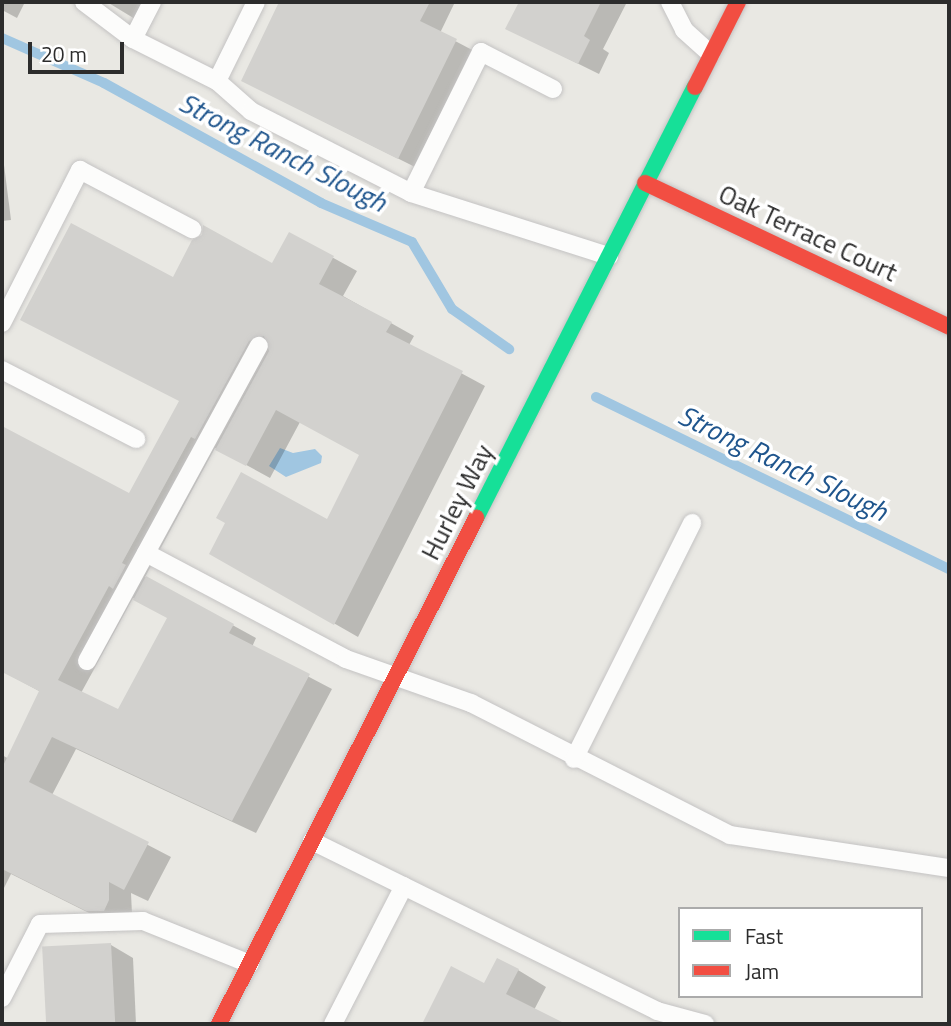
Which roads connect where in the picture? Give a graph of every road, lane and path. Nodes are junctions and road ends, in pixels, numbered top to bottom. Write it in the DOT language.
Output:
graph roads {
  1 [pos="84,2"];
  2 [pos="152,2"];
  3 [pos="256,2"];
  4 [pos="670,2"];
  5 [pos="738,2"];
  6 [pos="133,39"];
  7 [pos="711,54"];
  8 [pos="217,81"];
  9 [pos="553,89"];
  10 [pos="645,183"];
  11 [pos="411,193"];
  12 [pos="192,229"];
  13 [pos="609,256"];
  14 [pos="2,323"];
  15 [pos="949,327"];
  16 [pos="259,346"];
  17 [pos="2,370"];
  18 [pos="136,439"];
  19 [pos="692,523"];
  20 [pos="146,553"];
  21 [pos="87,661"];
  22 [pos="396,676"];
  23 [pos="574,759"];
  24 [pos="312,841"];
  25 [pos="949,868"];
  26 [pos="404,886"];
  27 [pos="250,964"];
  28 [pos="2,998"];
  29 [pos="667,1019"];
  30 [pos="219,1024"];
  31 [pos="333,1024"];
  32 [pos="705,1024"];
  1 -- 6 [label="lane"];
  2 -- 6 [label="lane"];
  3 -- 8 [label="lane"];
  4 -- 7 [label="lane"];
  5 -- 7 [label="street, Hurley Way"];
  6 -- 8 [label="lane"];
  7 -- 10 [label="street, Hurley Way"];
  8 -- 11 [label="lane"];
  9 -- 11 [label="lane"];
  10 -- 13 [label="street, Hurley Way"];
  10 -- 15 [label="street, Oak Terrace Court"];
  11 -- 13 [label="lane"];
  12 -- 14 [label="lane"];
  13 -- 22 [label="street, Hurley Way"];
  16 -- 20 [label="lane"];
  17 -- 18 [label="lane"];
  19 -- 23 [label="lane"];
  20 -- 21 [label="lane"];
  20 -- 22 [label="lane"];
  22 -- 23 [label="lane"];
  22 -- 24 [label="street, Hurley Way"];
  23 -- 25 [label="lane"];
  24 -- 26 [label="lane"];
  24 -- 27 [label="street, Hurley Way"];
  26 -- 29 [label="lane"];
  26 -- 31 [label="lane"];
  27 -- 28 [label="lane"];
  27 -- 30 [label="street, Hurley Way"];
  29 -- 32 [label="lane"];
}
